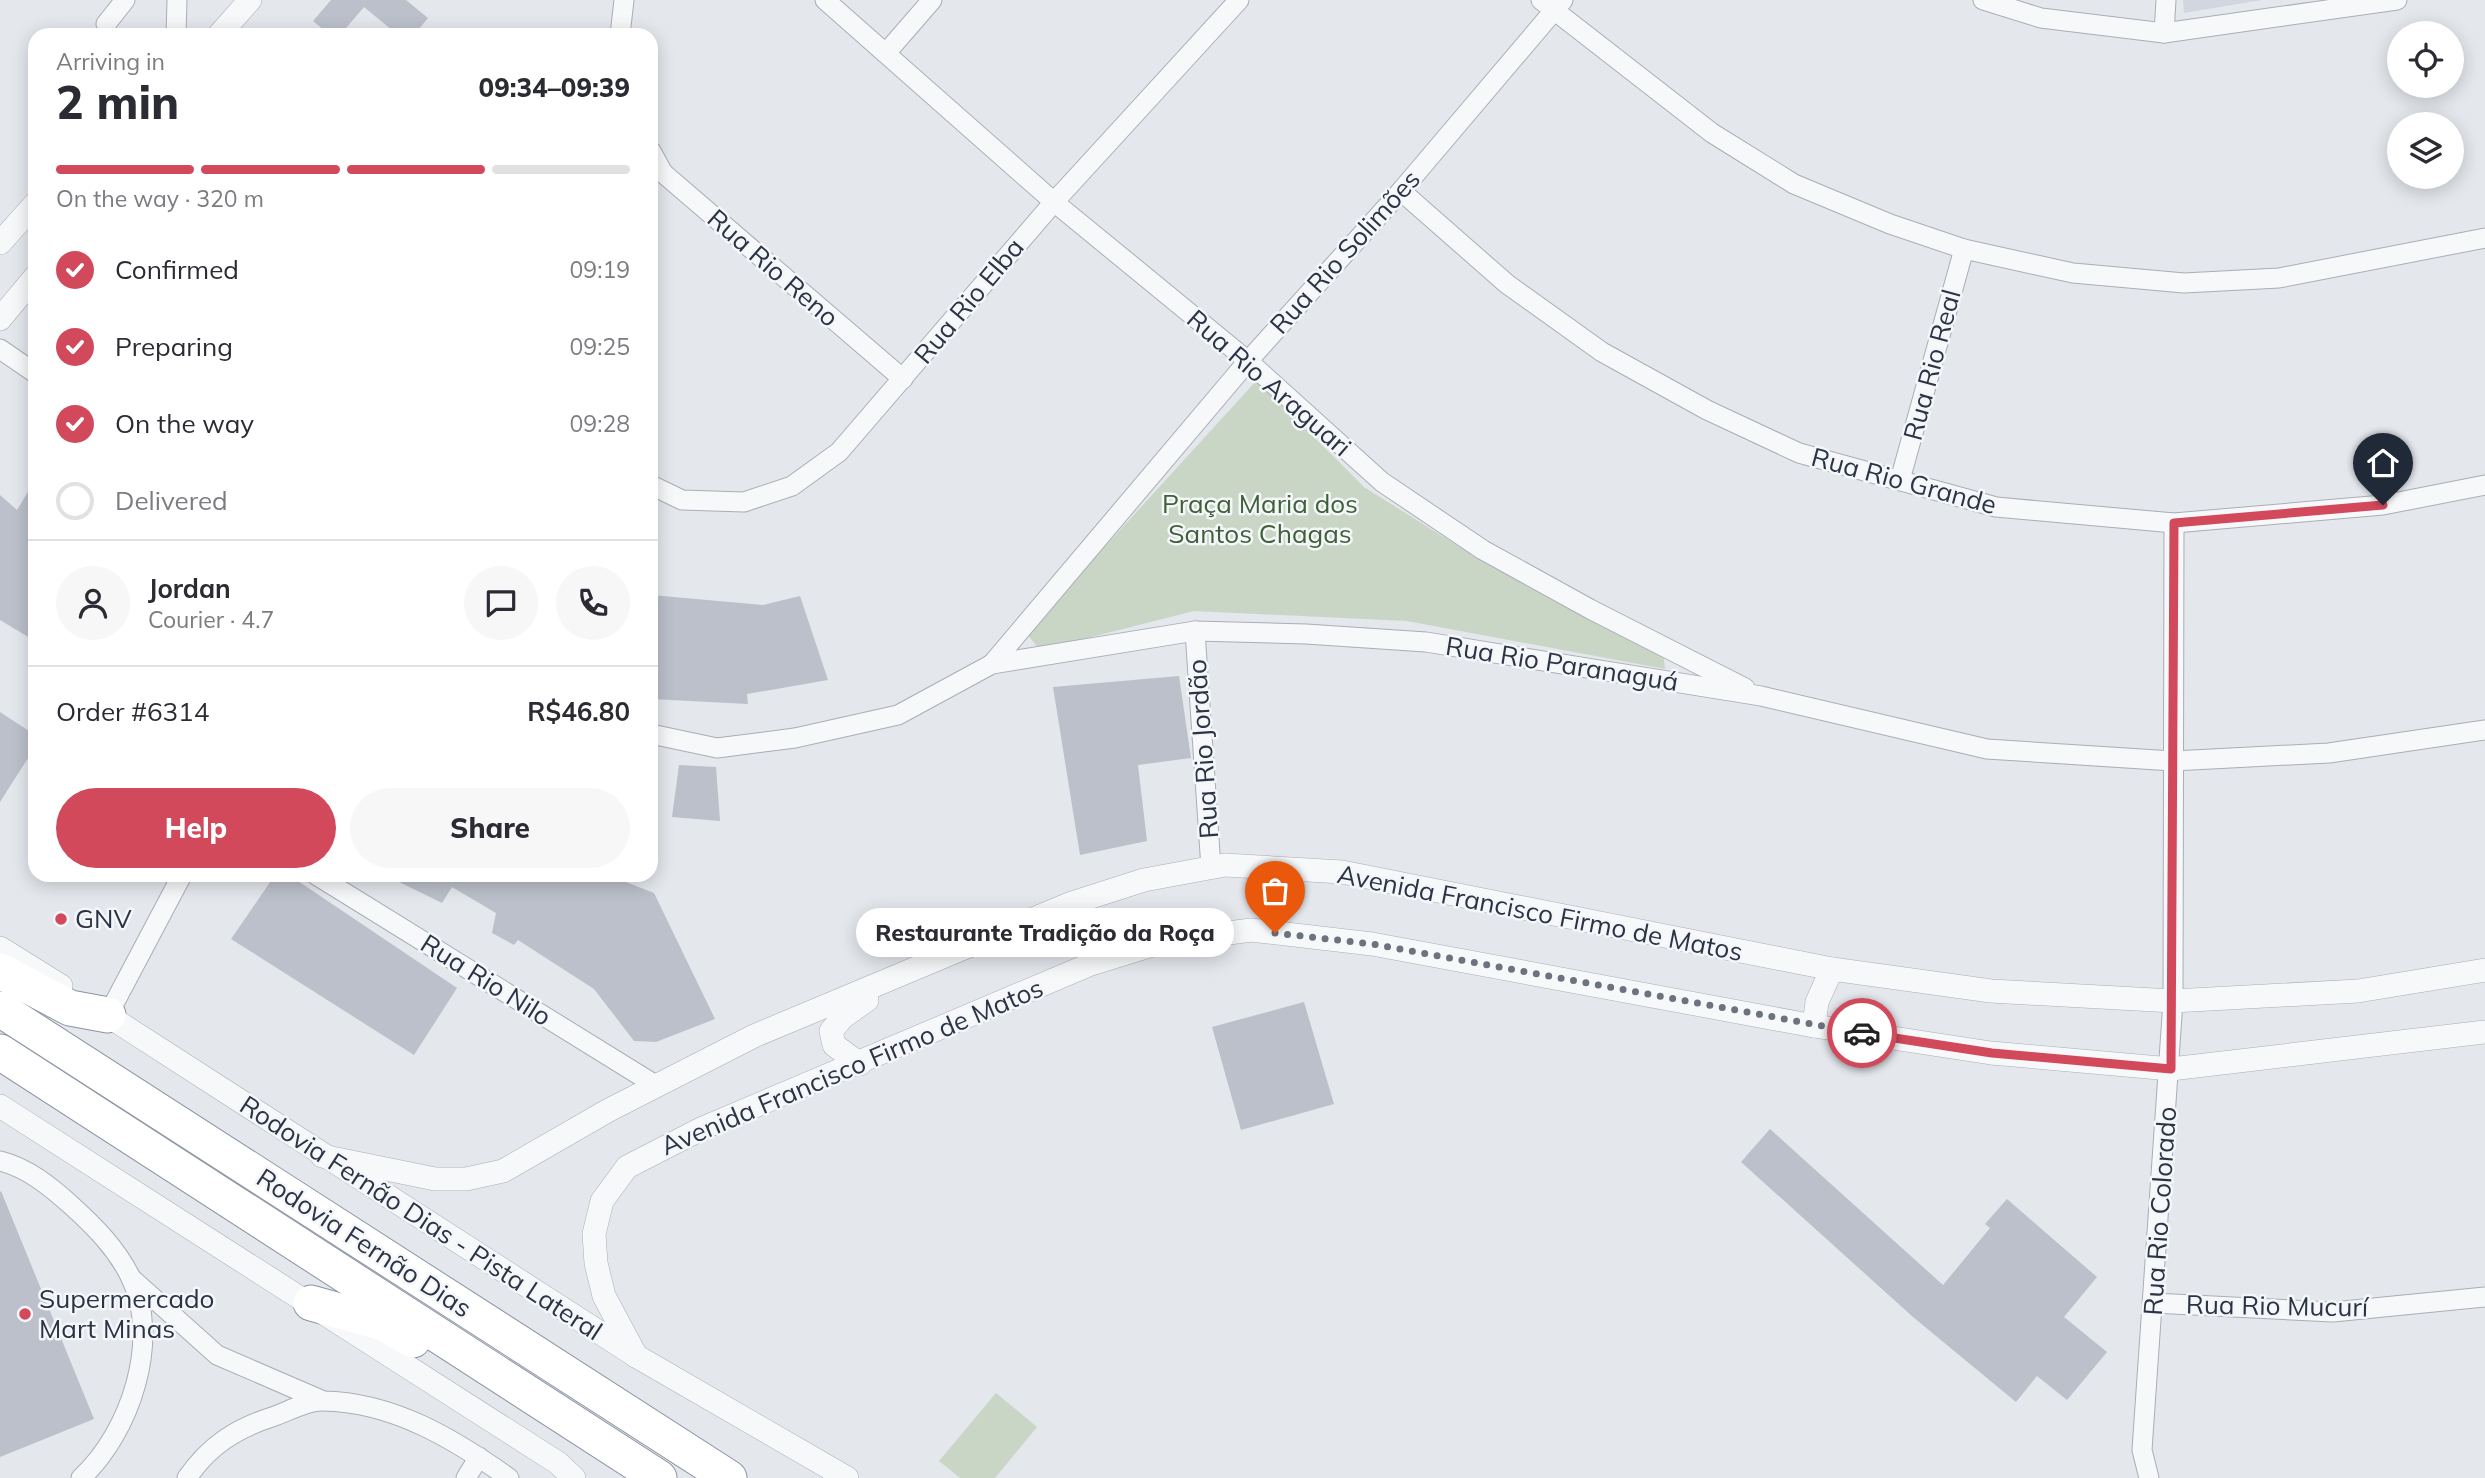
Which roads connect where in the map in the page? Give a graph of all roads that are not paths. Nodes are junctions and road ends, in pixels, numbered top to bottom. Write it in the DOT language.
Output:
graph roads {
  1 [pos="125,0"];
  2 [pos="177,0"];
  3 [pos="250,0"];
  4 [pos="624,0"];
  5 [pos="825,0"];
  6 [pos="932,0"];
  7 [pos="1239,0"];
  8 [pos="1983,0"];
  9 [pos="2166,0"];
  10 [pos="2397,0"];
  11 [pos="1553,4"];
  12 [pos="106,24"];
  13 [pos="176,28"];
  14 [pos="225,28"];
  15 [pos="621,28"];
  16 [pos="2164,33"];
  17 [pos="886,53"];
  18 [pos="658,163"];
  19 [pos="1401,191"];
  20 [pos="1054,202"];
  21 [pos="28,212"];
  22 [pos="2485,238"];
  23 [pos="0,243"];
  24 [pos="1964,249"];
  25 [pos="28,286"];
  26 [pos="0,319"];
  27 [pos="0,349"];
  28 [pos="1248,361"];
  29 [pos="28,368"];
  30 [pos="903,379"];
  31 [pos="1900,480"];
  32 [pos="2485,485"];
  33 [pos="658,488"];
  34 [pos="2174,523"];
  35 [pos="1195,631"];
  36 [pos="992,664"];
  37 [pos="1761,696"];
  38 [pos="2485,730"];
  39 [pos="658,735"];
  40 [pos="2174,761"];
  41 [pos="1211,868"];
  42 [pos="178,882"];
  43 [pos="327,882"];
  44 [pos="0,947"];
  45 [pos="1832,970"];
  46 [pos="2485,970"];
  47 [pos="0,971"];
  48 [pos="908,973"];
  49 [pos="2173,1001"];
  50 [pos="0,1009"];
  51 [pos="108,1016"];
  52 [pos="1814,1026"];
  53 [pos="2485,1032"];
  54 [pos="0,1052"];
  55 [pos="860,1064"];
  56 [pos="2171,1069"];
  57 [pos="657,1086"];
  58 [pos="0,1106"];
  59 [pos="323,1156"];
  60 [pos="0,1161"];
  61 [pos="131,1278"];
  62 [pos="2485,1297"];
  63 [pos="311,1303"];
  64 [pos="2153,1303"];
  65 [pos="636,1356"];
  66 [pos="321,1400"];
  67 [pos="604,1442"];
  68 [pos="479,1457"];
  69 [pos="81,1478"];
  70 [pos="187,1478"];
  71 [pos="466,1478"];
  72 [pos="509,1478"];
  73 [pos="574,1478"];
  74 [pos="659,1478"];
  75 [pos="729,1478"];
  76 [pos="847,1478"];
  77 [pos="2149,1478"];
  1 -- 12 [label="street"];
  2 -- 13 [label="street"];
  3 -- 14 [label="street"];
  4 -- 15 [label="street"];
  5 -- 17 [label="street, Rua Rio Araguari"];
  6 -- 17 [label="street"];
  7 -- 20 [label="street, Rua Rio Elba"];
  8 -- 16 [label="street"];
  9 -- 16 [label="street"];
  10 -- 16 [label="street"];
  11 -- 19 [label="street, Rua Rio Solimões"];
  11 -- 24 [label="street"];
  17 -- 20 [label="street, Rua Rio Araguari"];
  18 -- 30 [label="street, Rua Rio Reno"];
  19 -- 28 [label="street, Rua Rio Solimões"];
  19 -- 31 [label="street, Rua Rio Grande"];
  20 -- 28 [label="street, Rua Rio Araguari"];
  20 -- 30 [label="street, Rua Rio Elba"];
  21 -- 23 [label="street"];
  22 -- 24 [label="street"];
  24 -- 31 [label="street, Rua Rio Real"];
  25 -- 26 [label="street"];
  27 -- 29 [label="street"];
  28 -- 36 [label="street, Rua Rio Solimões"];
  28 -- 37 [label="street, Rua Rio Araguari"];
  30 -- 33 [label="street, Rua Rio Elba"];
  31 -- 34 [label="street, Rua Rio Grande"];
  32 -- 34 [label="street, Rua Rio Grande"];
  34 -- 40 [label="street, Rua Rio Colorado"];
  35 -- 36 [label="street, Rua Rio Paranaguá"];
  35 -- 37 [label="street, Rua Rio Paranaguá"];
  35 -- 41 [label="street, Rua Rio Jordão"];
  36 -- 39 [label="street, Rua Rio Paranaguá"];
  37 -- 40 [label="street, Rua Rio Paranaguá"];
  38 -- 40 [label="street, Rua Rio Paranaguá"];
  40 -- 49 [label="street, Rua Rio Colorado"];
  41 -- 45 [label="street, Avenida Francisco Firmo de Matos"];
  41 -- 48 [label="street, Avenida Francisco Firmo de Matos"];
  42 -- 51 [label="street"];
  43 -- 57 [label="street, Rua Rio Nilo"];
  44 -- 51 [label="street, Rodovia Fernão Dias - Pista Lateral"];
  45 -- 49 [label="street, Avenida Francisco Firmo de Matos"];
  45 -- 52 [label="street"];
  46 -- 49 [label="street, Avenida Francisco Firmo de Matos"];
  47 -- 51 [label="highway"];
  48 -- 55 [label="street"];
  48 -- 57 [label="street, Avenida Francisco Firmo de Matos"];
  49 -- 56 [label="street, Rua Rio Colorado"];
  50 -- 75 [label="highway, Rodovia Fernão Dias"];
  51 -- 59 [label="street, Rodovia Fernão Dias - Pista Lateral"];
  52 -- 55 [label="street, Avenida Francisco Firmo de Matos"];
  52 -- 56 [label="street, Avenida Francisco Firmo de Matos"];
  53 -- 56 [label="street, Avenida Francisco Firmo de Matos"];
  54 -- 67 [label="highway, Rodovia Fernão Dias"];
  55 -- 65 [label="street, Avenida Francisco Firmo de Matos"];
  56 -- 64 [label="street, Rua Rio Colorado"];
  57 -- 59 [label="street, Avenida Francisco Firmo de Matos"];
  58 -- 63 [label="street"];
  59 -- 65 [label="street, Rodovia Fernão Dias - Pista Lateral"];
  60 -- 61 [label="street"];
  61 -- 66 [label="street"];
  61 -- 69 [label="street"];
  62 -- 64 [label="street, Rua Rio Mucurí"];
  63 -- 67 [label="highway"];
  63 -- 73 [label="street"];
  64 -- 77 [label="street, Rua Rio Colorado"];
  65 -- 76 [label="street, Rodovia Fernão Dias - Pista Lateral"];
  66 -- 68 [label="street"];
  66 -- 70 [label="street"];
  67 -- 74 [label="highway, Rodovia Fernão Dias"];
  68 -- 71 [label="street"];
  68 -- 72 [label="street"];
}
